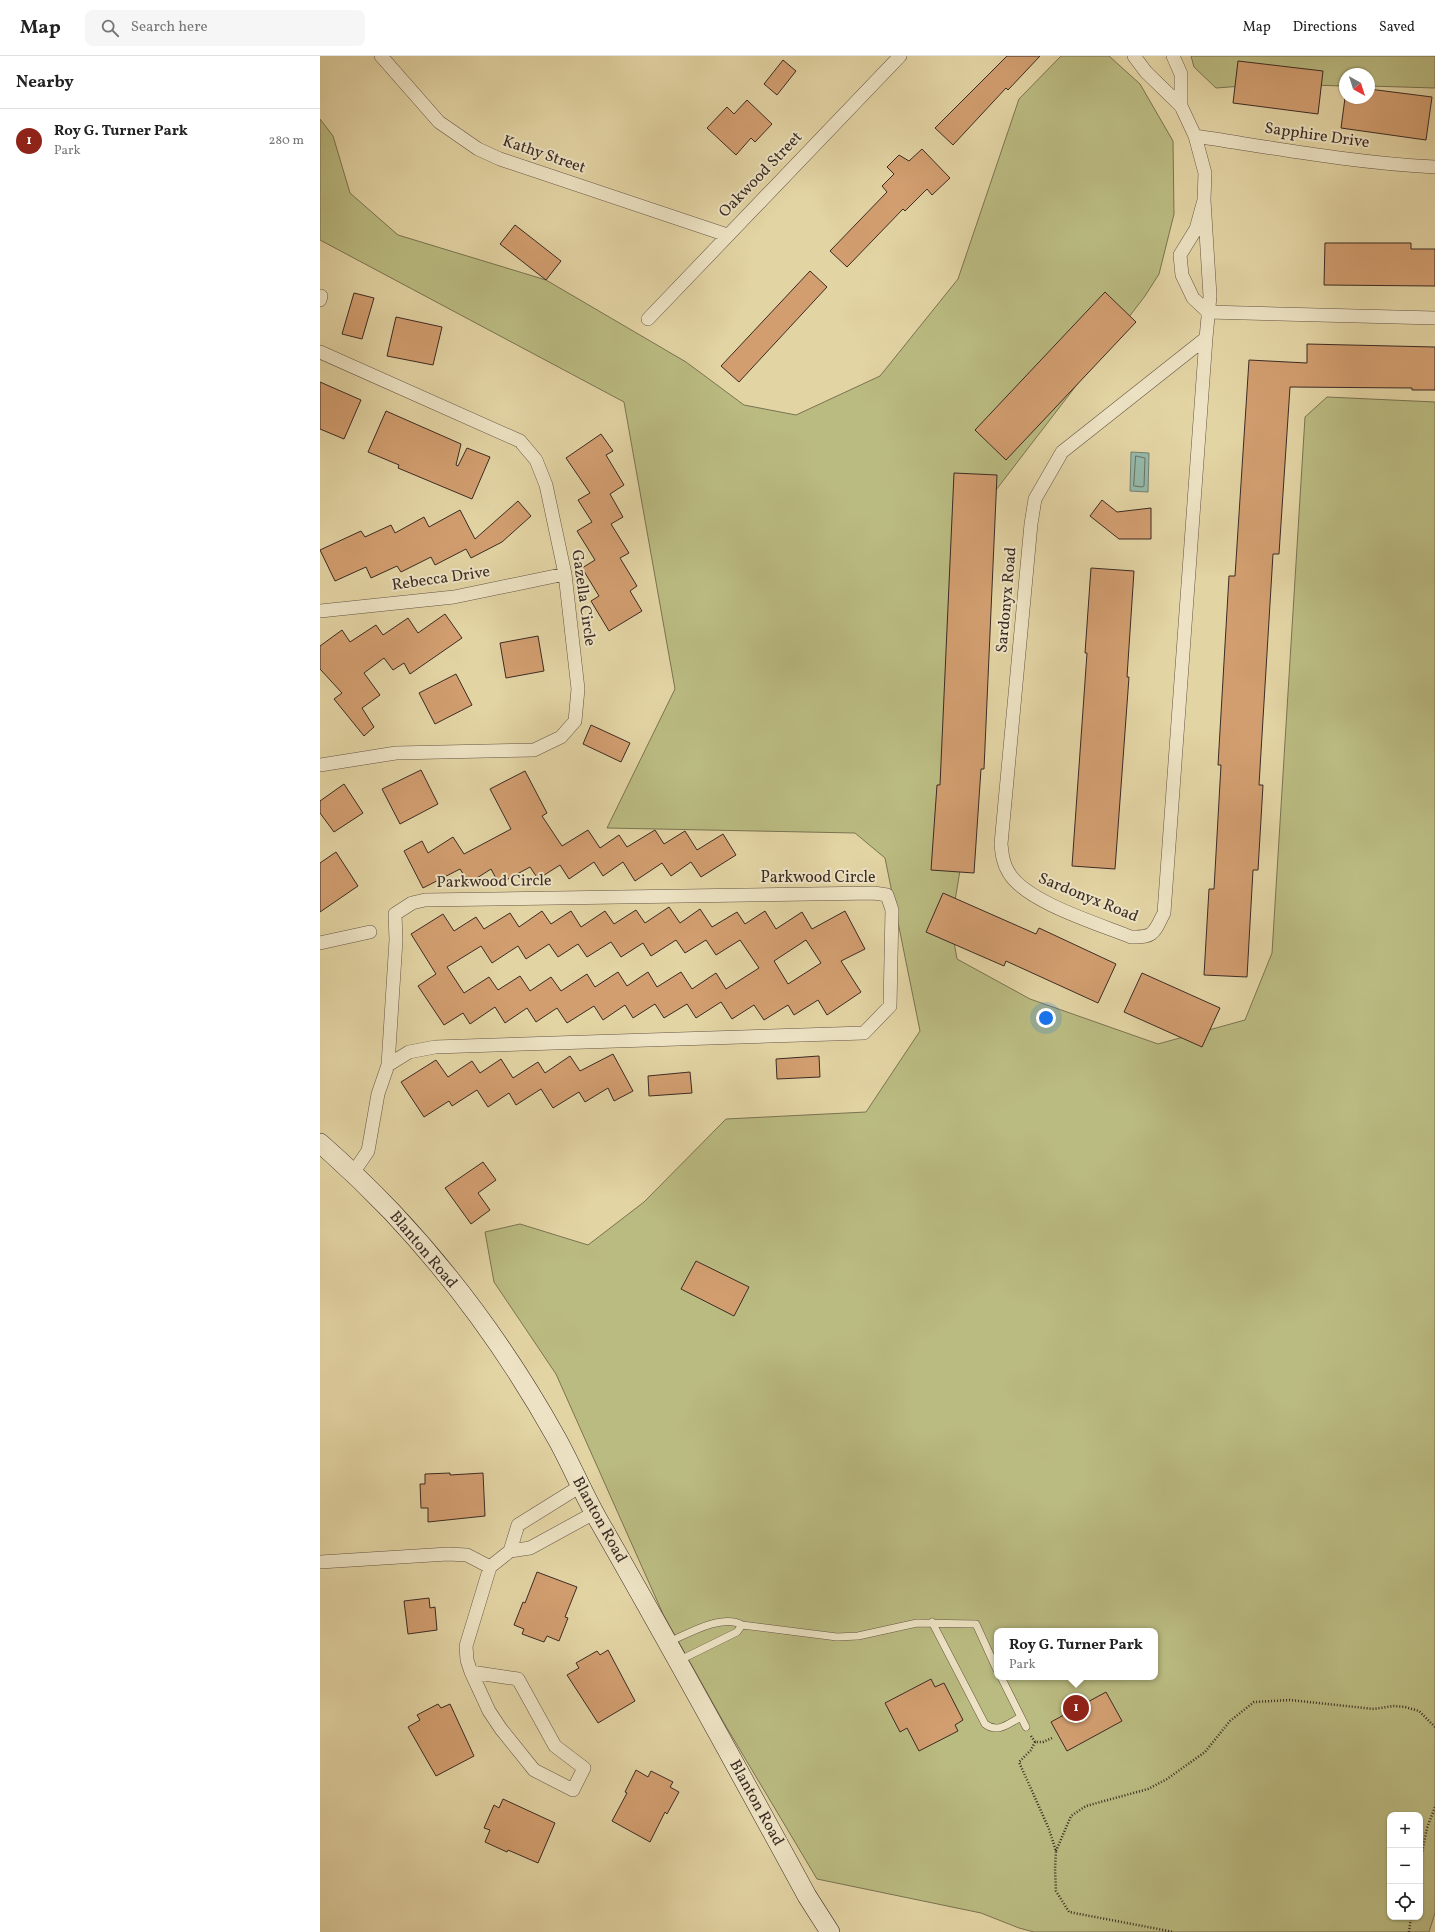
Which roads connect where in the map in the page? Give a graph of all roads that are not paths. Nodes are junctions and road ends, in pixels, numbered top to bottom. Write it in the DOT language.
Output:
graph roads {
  1 [pos="380,56"];
  2 [pos="900,56"];
  3 [pos="1134,56"];
  4 [pos="1173,56"];
  5 [pos="1181,106"];
  6 [pos="1195,136"];
  7 [pos="1435,167"];
  8 [pos="1204,200"];
  9 [pos="728,235"];
  10 [pos="1208,312"];
  11 [pos="1435,318"];
  12 [pos="648,319"];
  13 [pos="1206,338"];
  14 [pos="320,352"];
  15 [pos="565,574"];
  16 [pos="320,611"];
  17 [pos="320,765"];
  18 [pos="370,932"];
  19 [pos="320,943"];
  20 [pos="388,1066"];
  21 [pos="320,1143"];
  22 [pos="353,1173"];
  23 [pos="579,1487"];
  24 [pos="594,1513"];
  25 [pos="510,1551"];
  26 [pos="320,1562"];
  27 [pos="490,1567"];
  28 [pos="932,1622"];
  29 [pos="742,1625"];
  30 [pos="668,1642"];
  31 [pos="678,1661"];
  32 [pos="994,1663"];
  33 [pos="471,1672"];
  34 [pos="1003,1680"];
  35 [pos="1021,1716"];
  36 [pos="1026,1727"];
  37 [pos="830,1932"];
  1 -- 9 [label="street, Kathy Street"];
  2 -- 9 [label="street, Oakwood Street"];
  3 -- 5 [label="street, Sardonyx Road"];
  4 -- 5 [label="street, Sardonyx Road"];
  5 -- 6 [label="street, Sardonyx Road"];
  6 -- 7 [label="street, Sapphire Drive"];
  6 -- 8 [label="street, Sardonyx Road"];
  8 -- 10 [label="street, Sardonyx Road"];
  8 -- 10 [label="street, Sardonyx Road"];
  9 -- 12 [label="street, Oakwood Street"];
  10 -- 11 [label="street"];
  10 -- 13 [label="street, Sardonyx Road"];
  13 -- 13 [label="street, Sardonyx Road"];
  14 -- 15 [label="street, Gazella Circle"];
  15 -- 16 [label="street, Rebecca Drive"];
  15 -- 17 [label="street, Gazella Circle"];
  18 -- 19 [label="street"];
  20 -- 20 [label="street, Parkwood Circle"];
  20 -- 22 [label="street, Parkwood Circle"];
  21 -- 22 [label="street, Blanton Road"];
  22 -- 23 [label="street, Blanton Road"];
  23 -- 24 [label="street, Blanton Road"];
  23 -- 25 [label="street"];
  24 -- 25 [label="street"];
  24 -- 30 [label="street, Blanton Road"];
  25 -- 27 [label="street"];
  26 -- 27 [label="street"];
  27 -- 33 [label="street"];
  28 -- 29 [label="lane"];
  28 -- 32 [label="lane"];
  28 -- 35 [label="lane"];
  29 -- 30 [label="lane"];
  29 -- 31 [label="lane"];
  30 -- 31 [label="street, Blanton Road"];
  31 -- 37 [label="street, Blanton Road"];
  33 -- 33 [label="street"];
  34 -- 35 [label="lane"];
  35 -- 36 [label="lane"];
}
